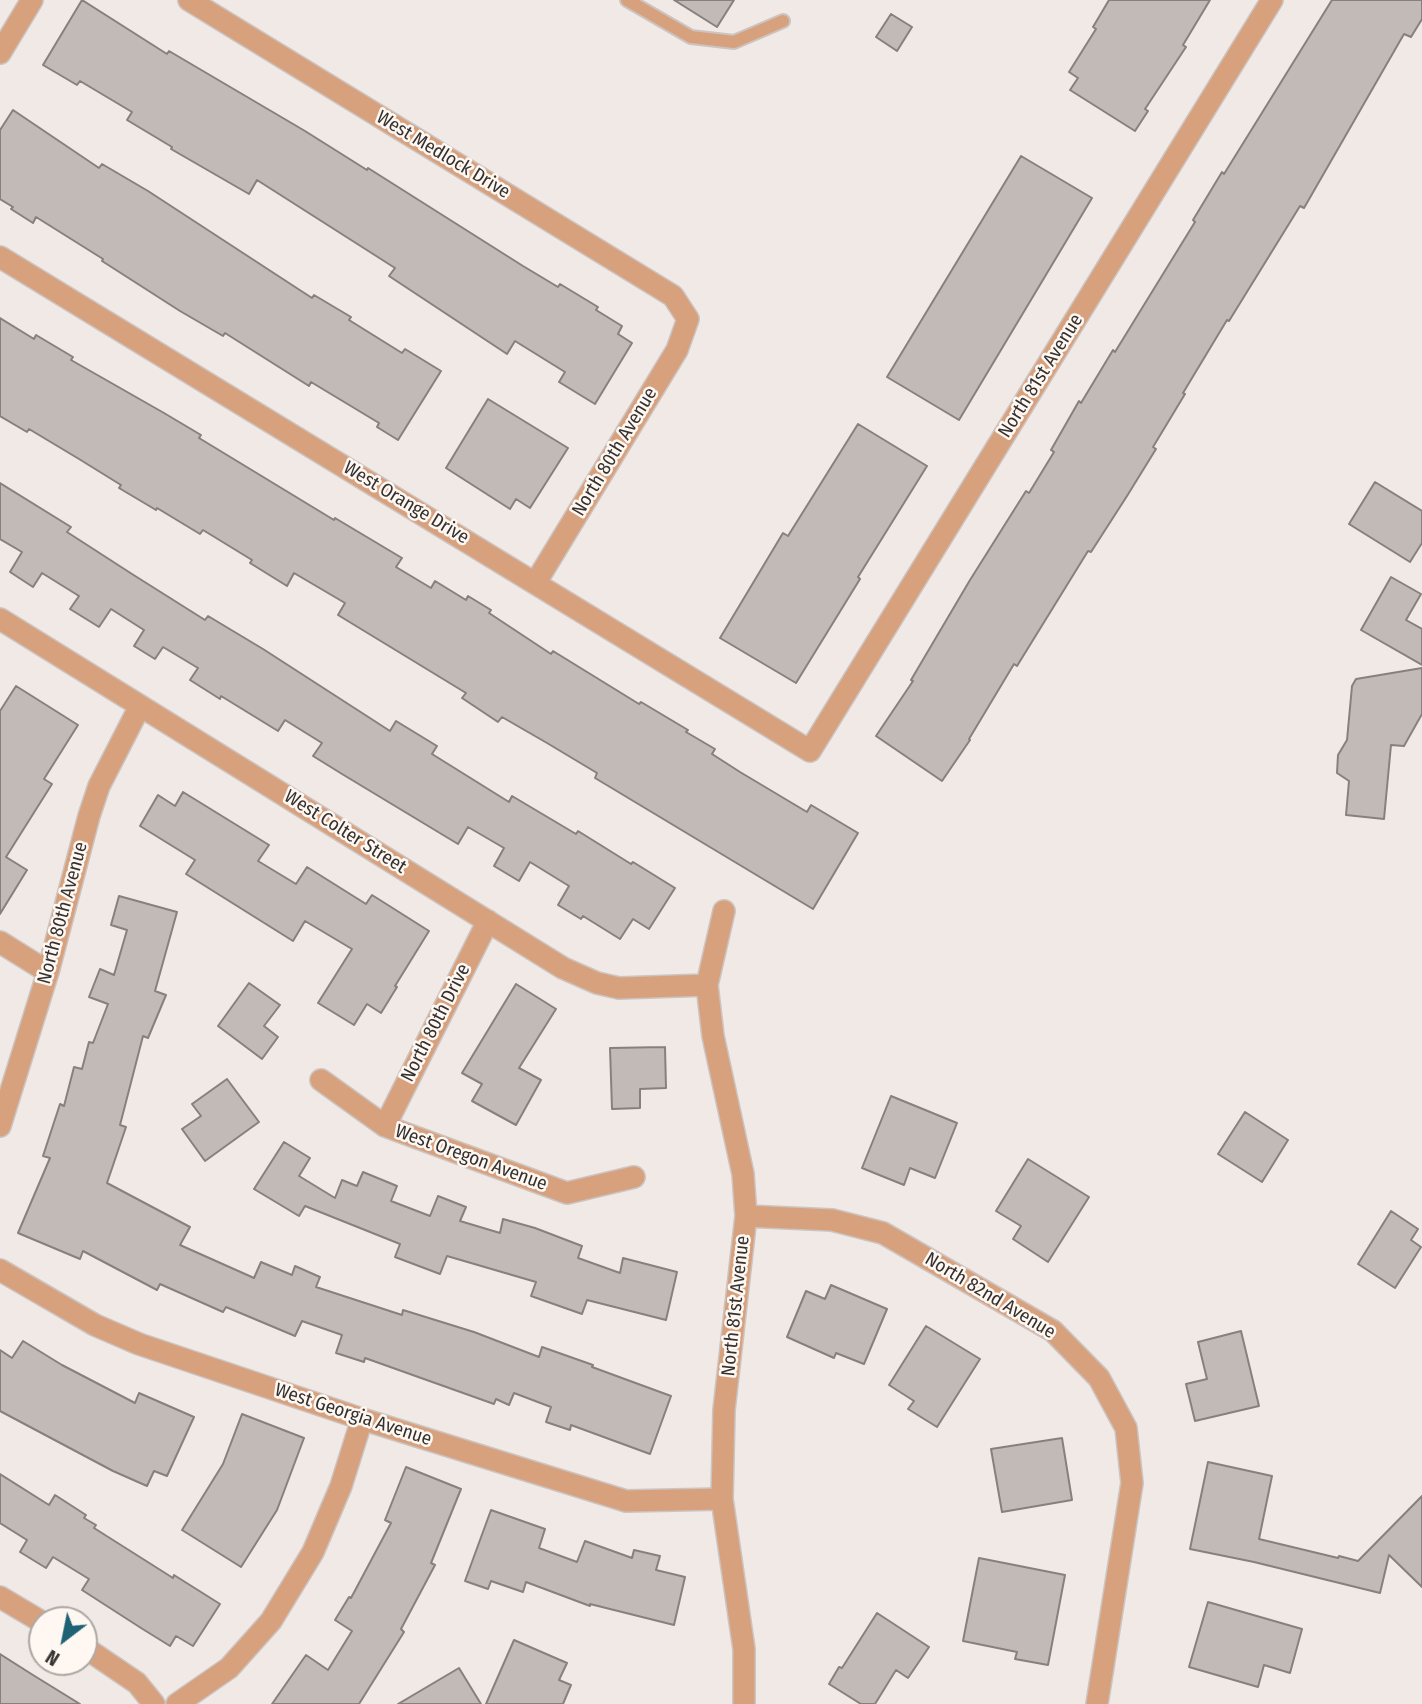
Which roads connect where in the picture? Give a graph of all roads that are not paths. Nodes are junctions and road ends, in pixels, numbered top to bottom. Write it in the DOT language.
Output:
graph roads {
  1 [pos="32,0"];
  2 [pos="189,0"];
  3 [pos="627,0"];
  4 [pos="1272,0"];
  5 [pos="783,22"];
  6 [pos="0,53"];
  7 [pos="0,257"];
  8 [pos="688,319"];
  9 [pos="536,582"];
  10 [pos="0,620"];
  11 [pos="141,706"];
  12 [pos="810,751"];
  13 [pos="723,911"];
  14 [pos="488,921"];
  15 [pos="0,942"];
  16 [pos="48,972"];
  17 [pos="707,985"];
  18 [pos="321,1080"];
  19 [pos="0,1126"];
  20 [pos="385,1126"];
  21 [pos="634,1177"];
  22 [pos="746,1216"];
  23 [pos="0,1270"];
  24 [pos="362,1419"];
  25 [pos="722,1499"];
  26 [pos="0,1597"];
  27 [pos="28,1614"];
  28 [pos="98,1657"];
  29 [pos="154,1704"];
  30 [pos="177,1704"];
  31 [pos="744,1704"];
  32 [pos="1097,1704"];
  1 -- 6 [label="street"];
  2 -- 8 [label="street, West Medlock Drive"];
  3 -- 5 [label="lane"];
  4 -- 12 [label="street, North 81st Avenue"];
  7 -- 9 [label="street, West Orange Drive"];
  8 -- 9 [label="street, North 80th Avenue"];
  9 -- 12 [label="street, West Orange Drive"];
  10 -- 11 [label="street, West Colter Street"];
  11 -- 14 [label="street, West Colter Street"];
  11 -- 16 [label="street, North 80th Avenue"];
  13 -- 17 [label="street, North 81st Avenue"];
  14 -- 17 [label="street, West Colter Street"];
  14 -- 20 [label="street, North 80th Drive"];
  15 -- 16 [label="street"];
  16 -- 19 [label="street, North 80th Avenue"];
  17 -- 22 [label="street, North 81st Avenue"];
  18 -- 20 [label="street, West Oregon Avenue"];
  20 -- 21 [label="street, West Oregon Avenue"];
  22 -- 25 [label="street, North 81st Avenue"];
  22 -- 32 [label="street, North 82nd Avenue"];
  23 -- 24 [label="street, West Georgia Avenue"];
  24 -- 25 [label="street, West Georgia Avenue"];
  24 -- 30 [label="street"];
  25 -- 31 [label="street, North 81st Avenue"];
  26 -- 27 [label="street"];
  28 -- 29 [label="street"];
}
